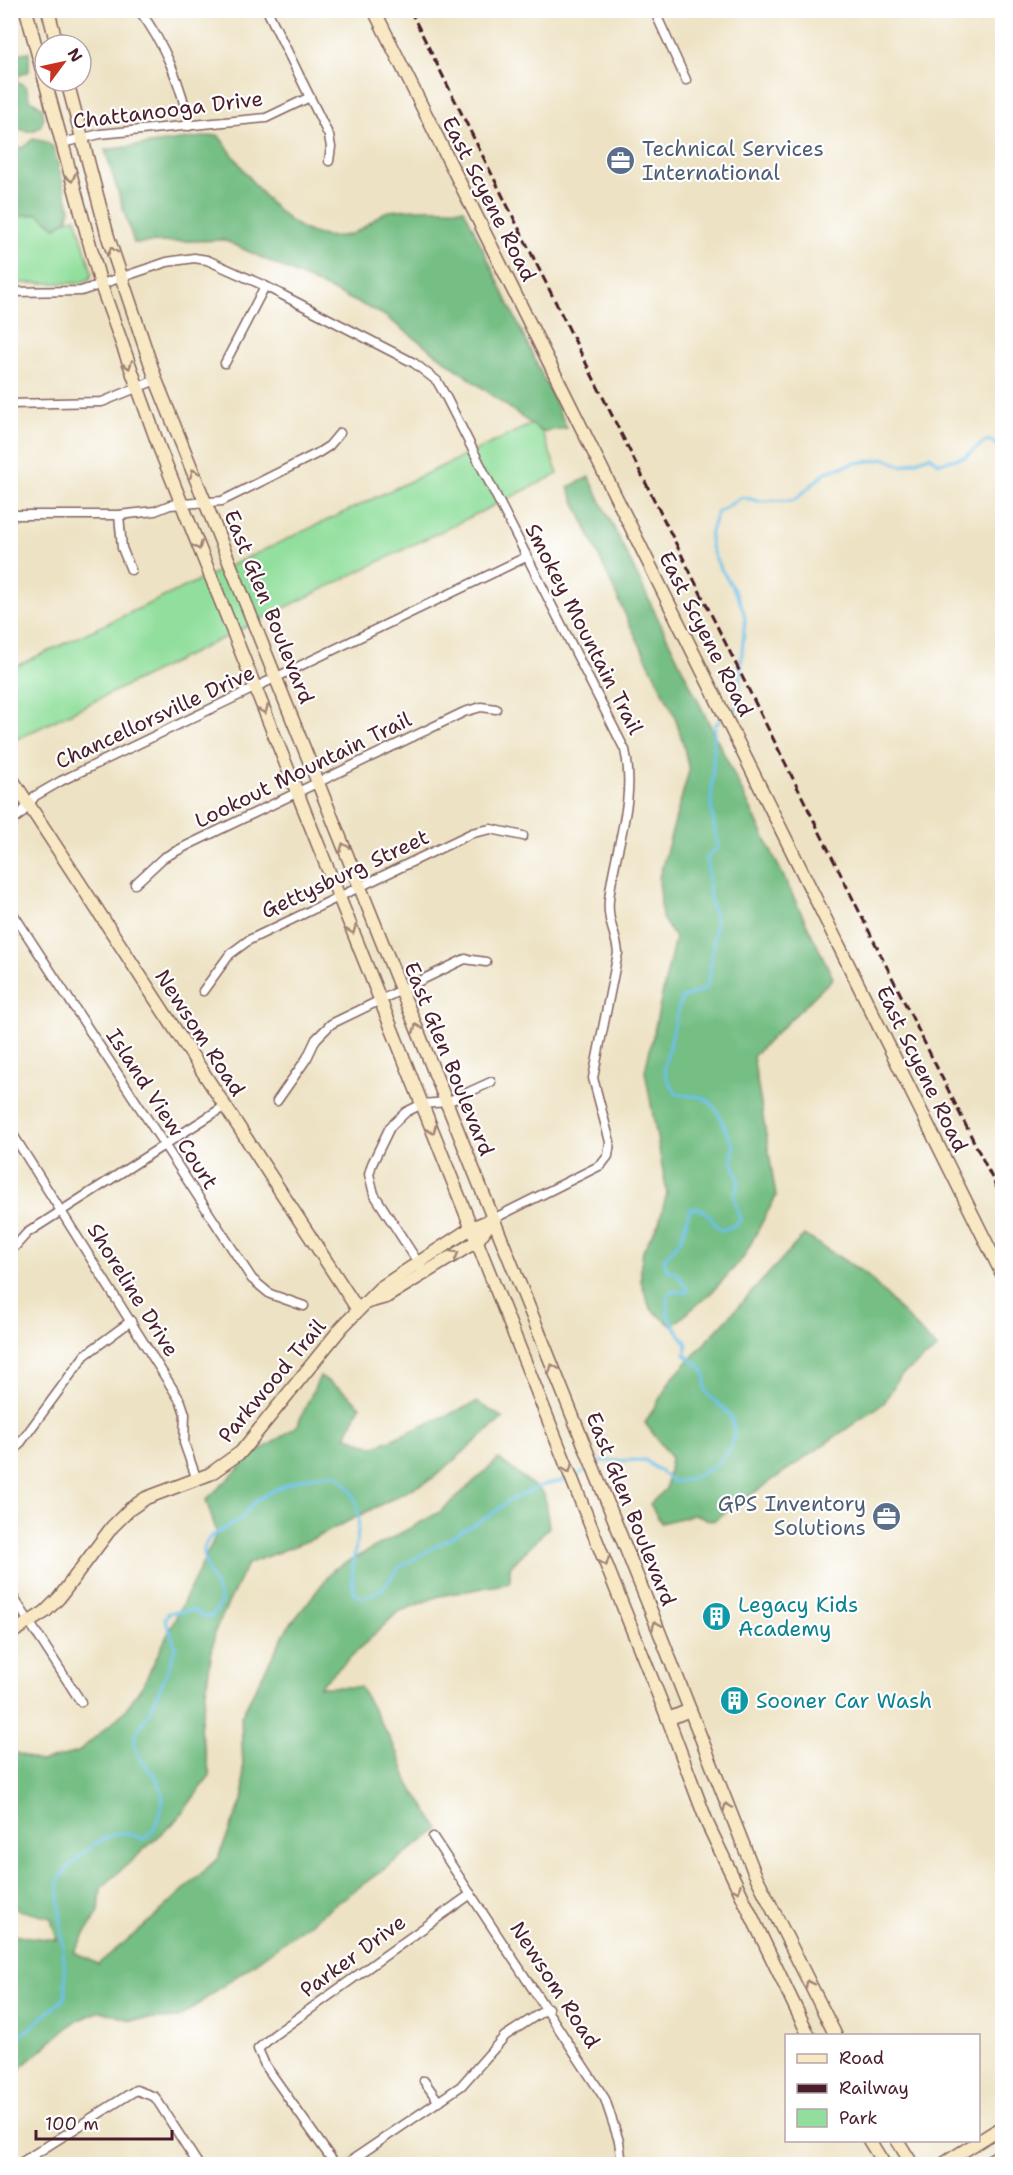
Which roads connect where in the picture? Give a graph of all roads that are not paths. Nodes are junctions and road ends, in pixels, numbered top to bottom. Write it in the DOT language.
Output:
graph roads {
  1 [pos="26,10"];
  2 [pos="48,10"];
  3 [pos="139,10"];
  4 [pos="267,10"];
  5 [pos="374,10"];
  6 [pos="654,10"];
  7 [pos="54,33"];
  8 [pos="33,36"];
  9 [pos="686,80"];
  10 [pos="48,93"];
  11 [pos="70,93"];
  12 [pos="310,97"];
  13 [pos="189,126"];
  14 [pos="82,138"];
  15 [pos="62,143"];
  16 [pos="329,161"];
  17 [pos="120,279"];
  18 [pos="101,285"];
  19 [pos="266,286"];
  20 [pos="10,292"];
  21 [pos="225,363"];
  22 [pos="156,380"];
  23 [pos="136,390"];
  24 [pos="10,404"];
  25 [pos="340,433"];
  26 [pos="181,504"];
  27 [pos="207,504"];
  28 [pos="10,515"];
  29 [pos="119,515"];
  30 [pos="526,557"];
  31 [pos="131,570"];
  32 [pos="276,679"];
  33 [pos="255,689"];
  34 [pos="496,709"];
  35 [pos="10,776"];
  36 [pos="318,783"];
  37 [pos="297,793"];
  38 [pos="28,803"];
  39 [pos="10,822"];
  40 [pos="523,836"];
  41 [pos="135,884"];
  42 [pos="360,887"];
  43 [pos="338,897"];
  44 [pos="10,909"];
  45 [pos="486,962"];
  46 [pos="203,991"];
  47 [pos="402,991"];
  48 [pos="380,1001"];
  49 [pos="491,1082"];
  50 [pos="277,1101"];
  51 [pos="447,1102"];
  52 [pos="422,1104"];
  53 [pos="225,1106"];
  54 [pos="10,1130"];
  55 [pos="163,1145"];
  56 [pos="62,1210"];
  57 [pos="493,1218"];
  58 [pos="471,1228"];
  59 [pos="477,1241"];
  60 [pos="10,1252"];
  61 [pos="421,1268"];
  62 [pos="1002,1274"];
  63 [pos="304,1306"];
  64 [pos="358,1310"];
  65 [pos="131,1321"];
  66 [pos="10,1456"];
  67 [pos="197,1479"];
  68 [pos="10,1592"];
  69 [pos="30,1622"];
  70 [pos="10,1634"];
  71 [pos="81,1702"];
  72 [pos="690,1710"];
  73 [pos="668,1719"];
  74 [pos="433,1837"];
  75 [pos="471,1894"];
  76 [pos="548,2008"];
  77 [pos="808,2034"];
  78 [pos="835,2034"];
  79 [pos="424,2081"];
  80 [pos="439,2102"];
  81 [pos="1002,2127"];
  82 [pos="980,2141"];
  83 [pos="870,2142"];
  84 [pos="898,2142"];
  85 [pos="978,2142"];
  86 [pos="1002,2154"];
  87 [pos="19,2164"];
  88 [pos="198,2164"];
  89 [pos="334,2164"];
  90 [pos="346,2164"];
  91 [pos="622,2164"];
  92 [pos="884,2164"];
  93 [pos="912,2164"];
  94 [pos="943,2164"];
  95 [pos="985,2164"];
  1 -- 8 [label="main road, East Glen Boulevard"];
  2 -- 7 [label="main road"];
  3 -- 13 [label="street"];
  4 -- 12 [label="street"];
  5 -- 62 [label="main road, East Scyene Road"];
  6 -- 9 [label="street"];
  10 -- 15 [label="main road, East Glen Boulevard"];
  11 -- 14 [label="main road, East Glen Boulevard"];
  12 -- 13 [label="street, Chattanooga Drive"];
  12 -- 16 [label="street"];
  13 -- 14 [label="street, Chattanooga Drive"];
  14 -- 15 [label="street, Chattanooga Drive"];
  17 -- 14 [label="main road, East Glen Boulevard, one-way"];
  15 -- 18 [label="main road, East Glen Boulevard, one-way"];
  17 -- 18 [label="street, Smokey Mountain Trail"];
  17 -- 19 [label="street, Smokey Mountain Trail"];
  17 -- 22 [label="main road, East Glen Boulevard"];
  18 -- 20 [label="street, Smokey Mountain Trail"];
  18 -- 23 [label="main road, East Glen Boulevard, one-way"];
  19 -- 21 [label="street"];
  19 -- 30 [label="street, Smokey Mountain Trail"];
  22 -- 23 [label="street"];
  27 -- 22 [label="main road, East Glen Boulevard, one-way"];
  23 -- 24 [label="street"];
  23 -- 26 [label="main road, East Glen Boulevard"];
  25 -- 27 [label="street"];
  26 -- 27 [label="street"];
  26 -- 29 [label="street"];
  26 -- 33 [label="main road, East Glen Boulevard, one-way"];
  27 -- 32 [label="main road, East Glen Boulevard"];
  28 -- 29 [label="street"];
  29 -- 31 [label="street"];
  30 -- 32 [label="street, Chancellorsville Drive"];
  30 -- 57 [label="street, Smokey Mountain Trail"];
  32 -- 33 [label="street, Chancellorsville Drive"];
  32 -- 36 [label="main road, East Glen Boulevard"];
  33 -- 37 [label="main road, East Glen Boulevard, one-way"];
  33 -- 38 [label="street, Chancellorsville Drive"];
  34 -- 36 [label="street, Lookout Mountain Trail"];
  35 -- 38 [label="main road, Newsom Road"];
  36 -- 37 [label="street, Lookout Mountain Trail"];
  42 -- 36 [label="main road, East Glen Boulevard, one-way"];
  37 -- 41 [label="street, Lookout Mountain Trail"];
  37 -- 43 [label="main road, East Glen Boulevard"];
  38 -- 39 [label="street, Chancellorsville Drive"];
  38 -- 53 [label="main road, Newsom Road"];
  40 -- 42 [label="street, Gettysburg Street"];
  42 -- 43 [label="street, Gettysburg Street"];
  42 -- 47 [label="main road, East Glen Boulevard"];
  43 -- 46 [label="street, Gettysburg Street"];
  43 -- 48 [label="main road, East Glen Boulevard, one-way"];
  44 -- 55 [label="street, Island View Court"];
  45 -- 47 [label="street"];
  47 -- 48 [label="street"];
  51 -- 47 [label="main road, East Glen Boulevard, one-way"];
  48 -- 50 [label="street"];
  48 -- 52 [label="main road, East Glen Boulevard"];
  49 -- 51 [label="street"];
  51 -- 52 [label="street"];
  51 -- 57 [label="main road, East Glen Boulevard"];
  52 -- 58 [label="main road, East Glen Boulevard, one-way"];
  52 -- 61 [label="street"];
  53 -- 55 [label="street"];
  53 -- 64 [label="main road, Newsom Road"];
  54 -- 56 [label="street, Shoreline Drive"];
  55 -- 56 [label="street"];
  55 -- 63 [label="street, Island View Court"];
  56 -- 60 [label="street"];
  56 -- 65 [label="street, Shoreline Drive"];
  57 -- 58 [label="main road, Parkwood Trail"];
  57 -- 59 [label="main road, Parkwood Trail"];
  72 -- 57 [label="main road, East Glen Boulevard, one-way"];
  58 -- 59 [label="main road, East Glen Boulevard"];
  58 -- 61 [label="main road, Parkwood Trail"];
  61 -- 59 [label="main road, Parkwood Trail, one-way"];
  59 -- 73 [label="main road, East Glen Boulevard, one-way"];
  61 -- 64 [label="main road, Parkwood Trail"];
  64 -- 67 [label="main road, Parkwood Trail"];
  65 -- 66 [label="street"];
  65 -- 67 [label="street, Shoreline Drive"];
  67 -- 69 [label="main road, Parkwood Trail"];
  68 -- 69 [label="street"];
  69 -- 70 [label="main road, Parkwood Trail"];
  69 -- 71 [label="street"];
  72 -- 73 [label="main road"];
  78 -- 72 [label="main road, East Glen Boulevard, one-way"];
  73 -- 77 [label="main road, East Glen Boulevard, one-way"];
  74 -- 75 [label="street, Newsom Road"];
  75 -- 76 [label="street, Newsom Road"];
  75 -- 89 [label="street, Parker Drive"];
  76 -- 80 [label="street"];
  76 -- 91 [label="street, Newsom Road"];
  79 -- 80 [label="street"];
  80 -- 90 [label="street"];
  81 -- 82 [label="main road"];
  83 -- 92 [label="main road"];
  84 -- 93 [label="main road"];
  85 -- 94 [label="main road"];
  86 -- 95 [label="main road"];
  87 -- 88 [label="street"];
}
